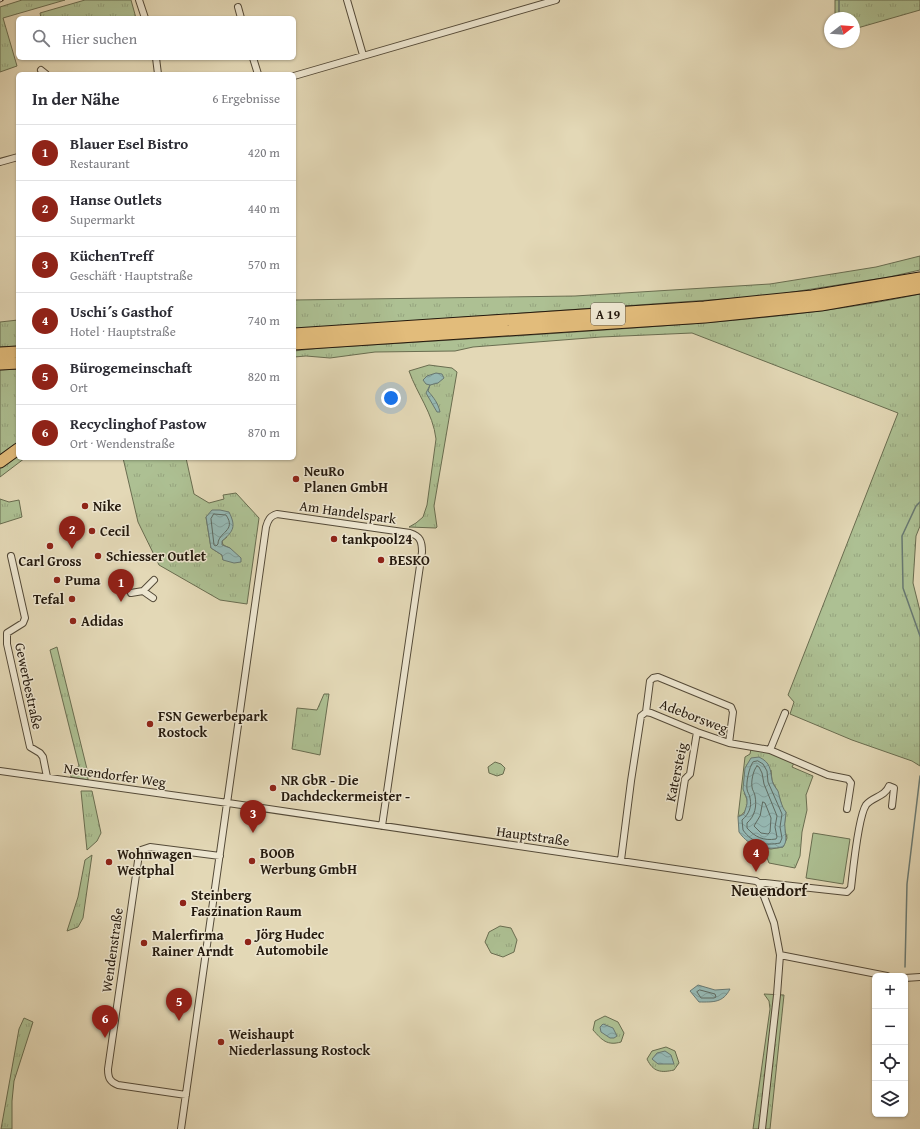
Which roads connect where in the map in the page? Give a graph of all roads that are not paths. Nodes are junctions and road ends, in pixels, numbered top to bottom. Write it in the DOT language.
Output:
graph roads {
  1 [pos="139,0"];
  2 [pos="347,0"];
  3 [pos="556,0"];
  4 [pos="238,7"];
  5 [pos="144,16"];
  6 [pos="241,16"];
  7 [pos="363,55"];
  8 [pos="156,60"];
  9 [pos="254,60"];
  10 [pos="158,72"];
  11 [pos="257,72"];
  12 [pos="296,75"];
  13 [pos="16,158"];
  14 [pos="0,162"];
  15 [pos="920,278"];
  16 [pos="920,288"];
  17 [pos="296,334"];
  18 [pos="296,344"];
  19 [pos="16,352"];
  20 [pos="0,353"];
  21 [pos="16,363"];
  22 [pos="0,364"];
  23 [pos="16,450"];
  24 [pos="0,462"];
  25 [pos="10,556"];
  26 [pos="154,580"];
  27 [pos="143,591"];
  28 [pos="131,593"];
  29 [pos="153,598"];
  30 [pos="646,712"];
  31 [pos="785,713"];
  32 [pos="696,732"];
  33 [pos="729,743"];
  34 [pos="770,750"];
  35 [pos="0,771"];
  36 [pos="47,777"];
  37 [pos="228,802"];
  38 [pos="892,806"];
  39 [pos="847,809"];
  40 [pos="679,817"];
  41 [pos="382,826"];
  42 [pos="220,856"];
  43 [pos="621,860"];
  44 [pos="759,884"];
  45 [pos="780,955"];
  46 [pos="872,973"];
  47 [pos="920,977"];
  48 [pos="908,978"];
  49 [pos="186,1095"];
  50 [pos="181,1129"];
  51 [pos="762,1129"];
  1 -- 5 [label="street"];
  2 -- 7 [label="street"];
  3 -- 7 [label="street"];
  4 -- 6 [label="street"];
  7 -- 12 [label="street"];
  8 -- 10 [label="street"];
  9 -- 11 [label="street"];
  13 -- 14 [label="street"];
  15 -- 17 [label="highway, A 19"];
  16 -- 18 [label="highway, A 19"];
  19 -- 20 [label="highway"];
  21 -- 22 [label="highway"];
  23 -- 24 [label="highway"];
  25 -- 36 [label="street, Gewerbestraße"];
  26 -- 27 [label="street"];
  27 -- 28 [label="street"];
  27 -- 29 [label="street"];
  30 -- 32 [label="street, Adeborsweg"];
  30 -- 33 [label="street"];
  30 -- 43 [label="street, Adeborsweg"];
  31 -- 34 [label="street"];
  32 -- 33 [label="street, Adeborsweg"];
  32 -- 40 [label="street, Katersteig"];
  33 -- 34 [label="street, Adeborsweg"];
  34 -- 39 [label="street, Adeborsweg"];
  35 -- 36 [label="street, Neuendorfer Weg"];
  36 -- 37 [label="street, Neuendorfer Weg"];
  37 -- 41 [label="street, Hauptstraße"];
  37 -- 41 [label="street, Am Handelspark"];
  37 -- 42 [label="street"];
  38 -- 44 [label="street, Hauptstraße"];
  41 -- 43 [label="street, Hauptstraße"];
  42 -- 49 [label="street"];
  42 -- 49 [label="street, Wendenstraße"];
  43 -- 44 [label="street, Hauptstraße"];
  44 -- 45 [label="street"];
  45 -- 46 [label="street"];
  45 -- 51 [label="street"];
  47 -- 48 [label="street"];
  49 -- 50 [label="street"];
}
